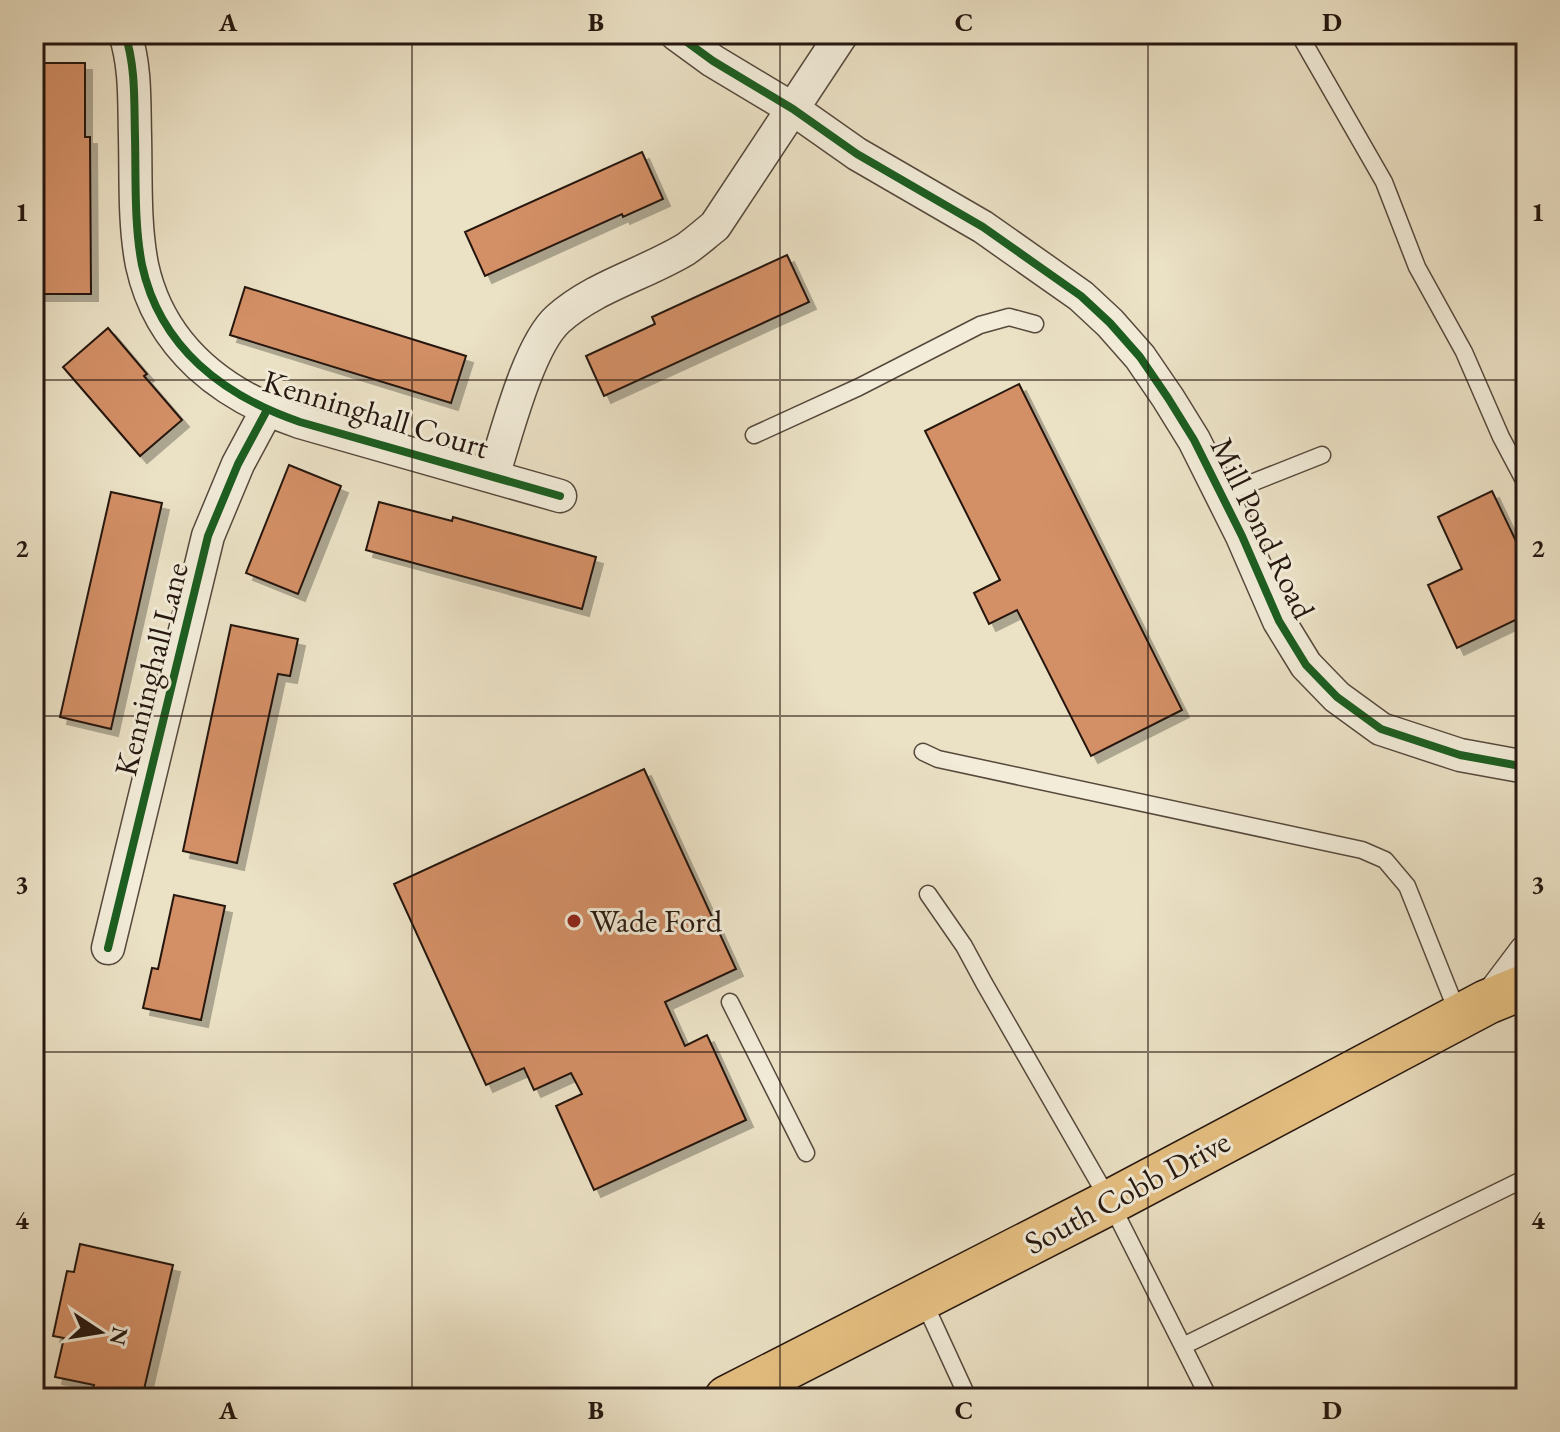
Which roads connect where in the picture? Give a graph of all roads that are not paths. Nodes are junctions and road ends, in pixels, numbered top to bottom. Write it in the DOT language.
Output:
graph roads {
  1 [pos="125,34"];
  2 [pos="676,34"];
  3 [pos="842,34"];
  4 [pos="1299,34"];
  5 [pos="793,109"];
  6 [pos="1035,324"];
  7 [pos="267,410"];
  8 [pos="754,435"];
  9 [pos="1322,455"];
  10 [pos="493,476"];
  11 [pos="1526,484"];
  12 [pos="1221,495"];
  13 [pos="560,496"];
  14 [pos="923,752"];
  15 [pos="1526,767"];
  16 [pos="928,894"];
  17 [pos="108,948"];
  18 [pos="1526,951"];
  19 [pos="730,1002"];
  20 [pos="1491,1002"];
  21 [pos="806,1153"];
  22 [pos="1526,1178"];
  23 [pos="1110,1202"];
  24 [pos="922,1298"];
  25 [pos="1183,1346"];
  26 [pos="727,1398"];
  27 [pos="968,1398"];
  28 [pos="1209,1398"];
  1 -- 7 [label="street, Kenninghall Court"];
  2 -- 5 [label="street, Mill Pond Road"];
  3 -- 5 [label="street"];
  4 -- 11 [label="lane"];
  5 -- 10 [label="street"];
  5 -- 12 [label="street, Mill Pond Road"];
  6 -- 8 [label="lane"];
  7 -- 10 [label="street, Kenninghall Court"];
  7 -- 17 [label="street, Kenninghall Lane"];
  9 -- 12 [label="lane"];
  10 -- 13 [label="street, Kenninghall Court"];
  12 -- 15 [label="street, Mill Pond Road"];
  14 -- 20 [label="lane"];
  16 -- 23 [label="lane"];
  18 -- 20 [label="street"];
  19 -- 21 [label="lane"];
  20 -- 23 [label="main road, South Cobb Drive"];
  22 -- 25 [label="lane"];
  23 -- 24 [label="main road, South Cobb Drive"];
  23 -- 25 [label="lane"];
  24 -- 26 [label="main road, South Cobb Drive"];
  24 -- 27 [label="lane"];
  25 -- 28 [label="lane"];
}
